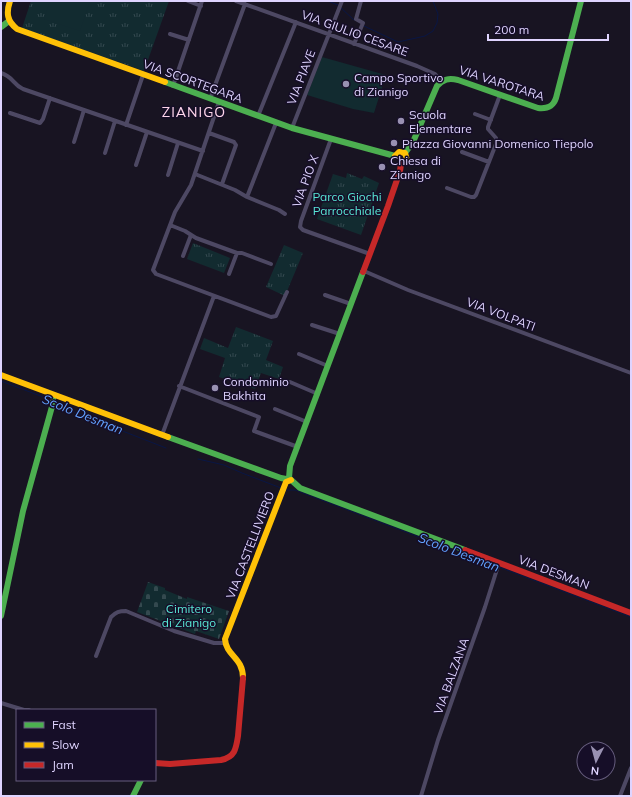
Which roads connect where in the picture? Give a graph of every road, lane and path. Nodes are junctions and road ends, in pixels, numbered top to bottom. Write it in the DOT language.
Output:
graph roads {
  1 [pos="10,1"];
  2 [pos="188,1"];
  3 [pos="236,1"];
  4 [pos="361,1"];
  5 [pos="581,1"];
  6 [pos="202,3"];
  7 [pos="245,4"];
  8 [pos="340,5"];
  9 [pos="9,21"];
  10 [pos="296,22"];
  11 [pos="1,27"];
  12 [pos="170,34"];
  13 [pos="329,34"];
  14 [pos="189,40"];
  15 [pos="354,44"];
  16 [pos="1,73"];
  17 [pos="143,75"];
  18 [pos="441,81"];
  19 [pos="173,86"];
  20 [pos="500,95"];
  21 [pos="50,98"];
  22 [pos="210,99"];
  23 [pos="219,102"];
  24 [pos="84,110"];
  25 [pos="10,113"];
  26 [pos="475,114"];
  27 [pos="258,116"];
  28 [pos="491,120"];
  29 [pos="115,121"];
  30 [pos="276,123"];
  31 [pos="126,125"];
  32 [pos="292,128"];
  33 [pos="147,132"];
  34 [pos="209,133"];
  35 [pos="330,139"];
  36 [pos="74,142"];
  37 [pos="178,143"];
  38 [pos="203,151"];
  39 [pos="462,152"];
  40 [pos="105,153"];
  41 [pos="405,153"];
  42 [pos="395,156"];
  43 [pos="489,162"];
  44 [pos="401,164"];
  45 [pos="136,165"];
  46 [pos="195,174"];
  47 [pos="168,175"];
  48 [pos="222,184"];
  49 [pos="447,188"];
  50 [pos="247,197"];
  51 [pos="285,214"];
  52 [pos="170,225"];
  53 [pos="191,235"];
  54 [pos="237,253"];
  55 [pos="370,254"];
  56 [pos="183,256"];
  57 [pos="271,264"];
  58 [pos="364,272"];
  59 [pos="229,274"];
  60 [pos="287,292"];
  61 [pos="325,295"];
  62 [pos="214,296"];
  63 [pos="352,304"];
  64 [pos="312,324"];
  65 [pos="340,334"];
  66 [pos="299,354"];
  67 [pos="328,366"];
  68 [pos="631,373"];
  69 [pos="1,375"];
  70 [pos="290,382"];
  71 [pos="179,386"];
  72 [pos="318,394"];
  73 [pos="53,399"];
  74 [pos="275,409"];
  75 [pos="307,422"];
  76 [pos="162,435"];
  77 [pos="298,447"];
  78 [pos="291,480"];
  79 [pos="498,566"];
  80 [pos="631,613"];
  81 [pos="1,616"];
  82 [pos="225,644"];
  83 [pos="96,656"];
  84 [pos="1,703"];
  85 [pos="21,709"];
  86 [pos="156,763"];
  87 [pos="631,768"];
  88 [pos="140,781"];
  89 [pos="133,796"];
  90 [pos="421,796"];
  91 [pos="620,796"];
  1 -- 9 [label="street"];
  2 -- 6 [label="street"];
  3 -- 7 [label="street, VIA GIULIO CESARE"];
  4 -- 15 [label="street"];
  5 -- 20 [label="street, VIA VAROTARA"];
  6 -- 14 [label="street"];
  7 -- 10 [label="street, VIA GIULIO CESARE"];
  7 -- 22 [label="street"];
  8 -- 13 [label="street, VIA PIAVE"];
  9 -- 11 [label="street"];
  9 -- 17 [label="street, VIA SCORTEGARA"];
  10 -- 13 [label="street, VIA GIULIO CESARE"];
  10 -- 27 [label="street"];
  12 -- 14 [label="street"];
  13 -- 15 [label="street, VIA GIULIO CESARE"];
  13 -- 32 [label="street, VIA PIAVE"];
  14 -- 19 [label="street"];
  15 -- 18 [label="street, VIA GIULIO CESARE"];
  16 -- 21 [label="street"];
  17 -- 19 [label="street, VIA SCORTEGARA"];
  17 -- 31 [label="street"];
  18 -- 20 [label="street, VIA VAROTARA"];
  18 -- 41 [label="street, VIA VAROTARA"];
  19 -- 22 [label="street, VIA SCORTEGARA"];
  20 -- 28 [label="street"];
  21 -- 24 [label="street"];
  21 -- 25 [label="street"];
  22 -- 23 [label="street, VIA SCORTEGARA"];
  23 -- 27 [label="street, VIA SCORTEGARA"];
  23 -- 34 [label="street"];
  24 -- 29 [label="street"];
  24 -- 36 [label="street"];
  26 -- 28 [label="street"];
  27 -- 30 [label="street, VIA SCORTEGARA"];
  28 -- 43 [label="street"];
  29 -- 31 [label="street"];
  29 -- 40 [label="street"];
  30 -- 32 [label="street, VIA SCORTEGARA"];
  30 -- 50 [label="street"];
  31 -- 33 [label="street"];
  32 -- 35 [label="street, VIA SCORTEGARA"];
  33 -- 37 [label="street"];
  33 -- 45 [label="street"];
  34 -- 38 [label="street"];
  34 -- 48 [label="street"];
  35 -- 42 [label="street, VIA SCORTEGARA"];
  35 -- 55 [label="street, VIA PIO X"];
  37 -- 38 [label="street"];
  37 -- 47 [label="street"];
  38 -- 46 [label="street"];
  39 -- 43 [label="street"];
  41 -- 42 [label="street"];
  41 -- 44 [label="street"];
  42 -- 44 [label="street"];
  43 -- 49 [label="street"];
  44 -- 55 [label="street"];
  46 -- 48 [label="street"];
  46 -- 52 [label="street"];
  48 -- 50 [label="street"];
  50 -- 51 [label="street"];
  52 -- 53 [label="street"];
  52 -- 62 [label="street"];
  53 -- 54 [label="street"];
  53 -- 56 [label="street"];
  54 -- 57 [label="street"];
  54 -- 59 [label="street"];
  55 -- 58 [label="street"];
  58 -- 63 [label="street"];
  58 -- 68 [label="street, VIA VOLPATI"];
  60 -- 62 [label="street"];
  61 -- 63 [label="street"];
  62 -- 71 [label="street"];
  63 -- 65 [label="street"];
  64 -- 65 [label="street"];
  65 -- 67 [label="street"];
  66 -- 67 [label="street"];
  67 -- 72 [label="street"];
  69 -- 73 [label="street, VIA DESMAN"];
  70 -- 72 [label="street"];
  71 -- 76 [label="street"];
  71 -- 77 [label="street"];
  72 -- 75 [label="street"];
  73 -- 76 [label="street, VIA DESMAN"];
  73 -- 81 [label="street"];
  74 -- 75 [label="street"];
  75 -- 77 [label="street"];
  76 -- 78 [label="street, VIA DESMAN"];
  77 -- 78 [label="street"];
  78 -- 79 [label="street, VIA DESMAN"];
  78 -- 82 [label="street, VIA CASTELLIVIERO"];
  79 -- 80 [label="street, VIA DESMAN"];
  79 -- 90 [label="street, VIA BALZANA"];
  82 -- 83 [label="street"];
  82 -- 86 [label="street"];
  84 -- 85 [label="street"];
  87 -- 91 [label="street"];
  88 -- 89 [label="street"];
}
